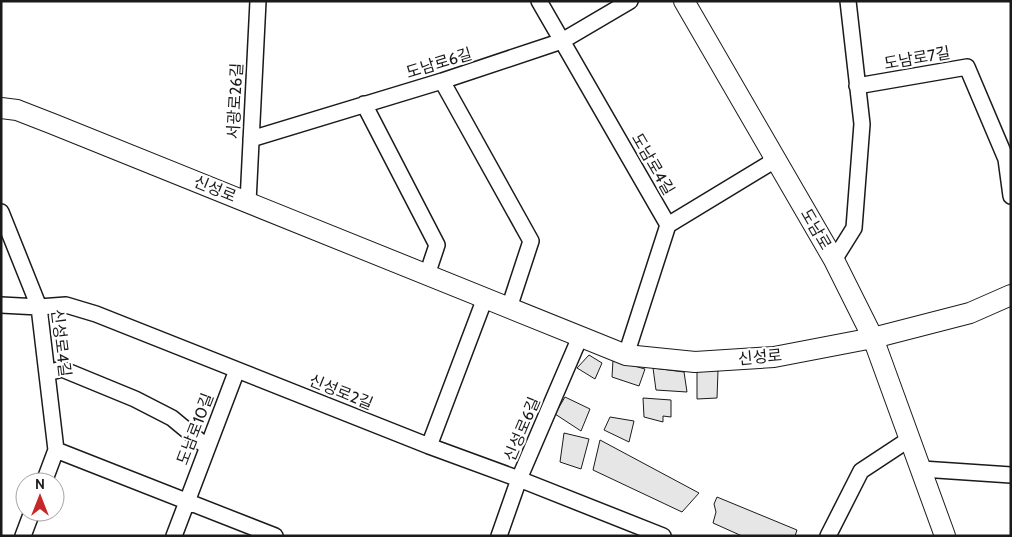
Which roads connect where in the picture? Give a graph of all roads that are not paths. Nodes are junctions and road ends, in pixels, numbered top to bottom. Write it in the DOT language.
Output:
graph roads {
  1 [pos="258,1"];
  2 [pos="539,1"];
  3 [pos="630,1"];
  4 [pos="684,1"];
  5 [pos="848,1"];
  6 [pos="562,41"];
  7 [pos="442,81"];
  8 [pos="857,86"];
  9 [pos="364,104"];
  10 [pos="1,108"];
  11 [pos="251,139"];
  12 [pos="776,160"];
  13 [pos="1011,196"];
  14 [pos="248,202"];
  15 [pos="1,212"];
  16 [pos="668,225"];
  17 [pos="834,260"];
  18 [pos="427,275"];
  19 [pos="1011,295"];
  20 [pos="485,298"];
  21 [pos="1,305"];
  22 [pos="39,307"];
  23 [pos="509,308"];
  24 [pos="580,336"];
  25 [pos="873,338"];
  26 [pos="626,355"];
  27 [pos="237,370"];
  28 [pos="47,373"];
  29 [pos="911,438"];
  30 [pos="429,446"];
  31 [pos="206,447"];
  32 [pos="56,450"];
  33 [pos="922,469"];
  34 [pos="48,472"];
  35 [pos="1011,475"];
  36 [pos="519,479"];
  37 [pos="187,501"];
  38 [pos="28,522"];
  39 [pos="829,535"];
  40 [pos="23,536"];
  41 [pos="174,536"];
  42 [pos="275,536"];
  43 [pos="499,536"];
  44 [pos="664,536"];
  45 [pos="946,536"];
  1 -- 11 [label="street, 서광로26길"];
  2 -- 6 [label="street, 도남로4길"];
  3 -- 6 [label="street, 도남로6길"];
  4 -- 12 [label="street, 도남로"];
  5 -- 8 [label="street"];
  6 -- 7 [label="street, 도남로6길"];
  6 -- 16 [label="street, 도남로4길"];
  7 -- 9 [label="street, 도남로6길"];
  7 -- 23 [label="street"];
  8 -- 13 [label="street, 도남로7길"];
  8 -- 17 [label="street"];
  9 -- 11 [label="street, 도남로6길"];
  9 -- 18 [label="street"];
  10 -- 14 [label="street, 신성로"];
  11 -- 14 [label="street, 서광로26길"];
  12 -- 16 [label="street"];
  12 -- 17 [label="street, 도남로"];
  14 -- 18 [label="street, 신성로"];
  15 -- 22 [label="street, 신성로4길"];
  16 -- 26 [label="street"];
  17 -- 25 [label="street, 도남로"];
  18 -- 20 [label="street, 신성로"];
  19 -- 25 [label="street, 신성로"];
  20 -- 23 [label="street, 신성로"];
  20 -- 30 [label="street"];
  21 -- 22 [label="street, 신성로2길"];
  22 -- 27 [label="street, 신성로2길"];
  22 -- 28 [label="street, 신성로4길"];
  23 -- 24 [label="street, 신성로"];
  24 -- 26 [label="street, 신성로"];
  24 -- 36 [label="street, 신성로6길"];
  25 -- 26 [label="street, 신성로"];
  25 -- 29 [label="street, 도남로"];
  27 -- 30 [label="street, 신성로2길"];
  27 -- 31 [label="street, 도남로10길"];
  28 -- 31 [label="street"];
  28 -- 32 [label="street, 신성로4길"];
  29 -- 33 [label="street, 도남로"];
  29 -- 39 [label="street"];
  30 -- 36 [label="street, 신성로2길"];
  31 -- 37 [label="street, 도남로10길"];
  32 -- 34 [label="street, 신성로4길"];
  32 -- 37 [label="street"];
  33 -- 35 [label="street"];
  33 -- 45 [label="street, 도남로"];
  36 -- 43 [label="street, 신성로6길"];
  36 -- 44 [label="street, 신성로2길"];
  37 -- 41 [label="street, 도남로10길"];
  37 -- 42 [label="street"];
  38 -- 40 [label="street"];
}
